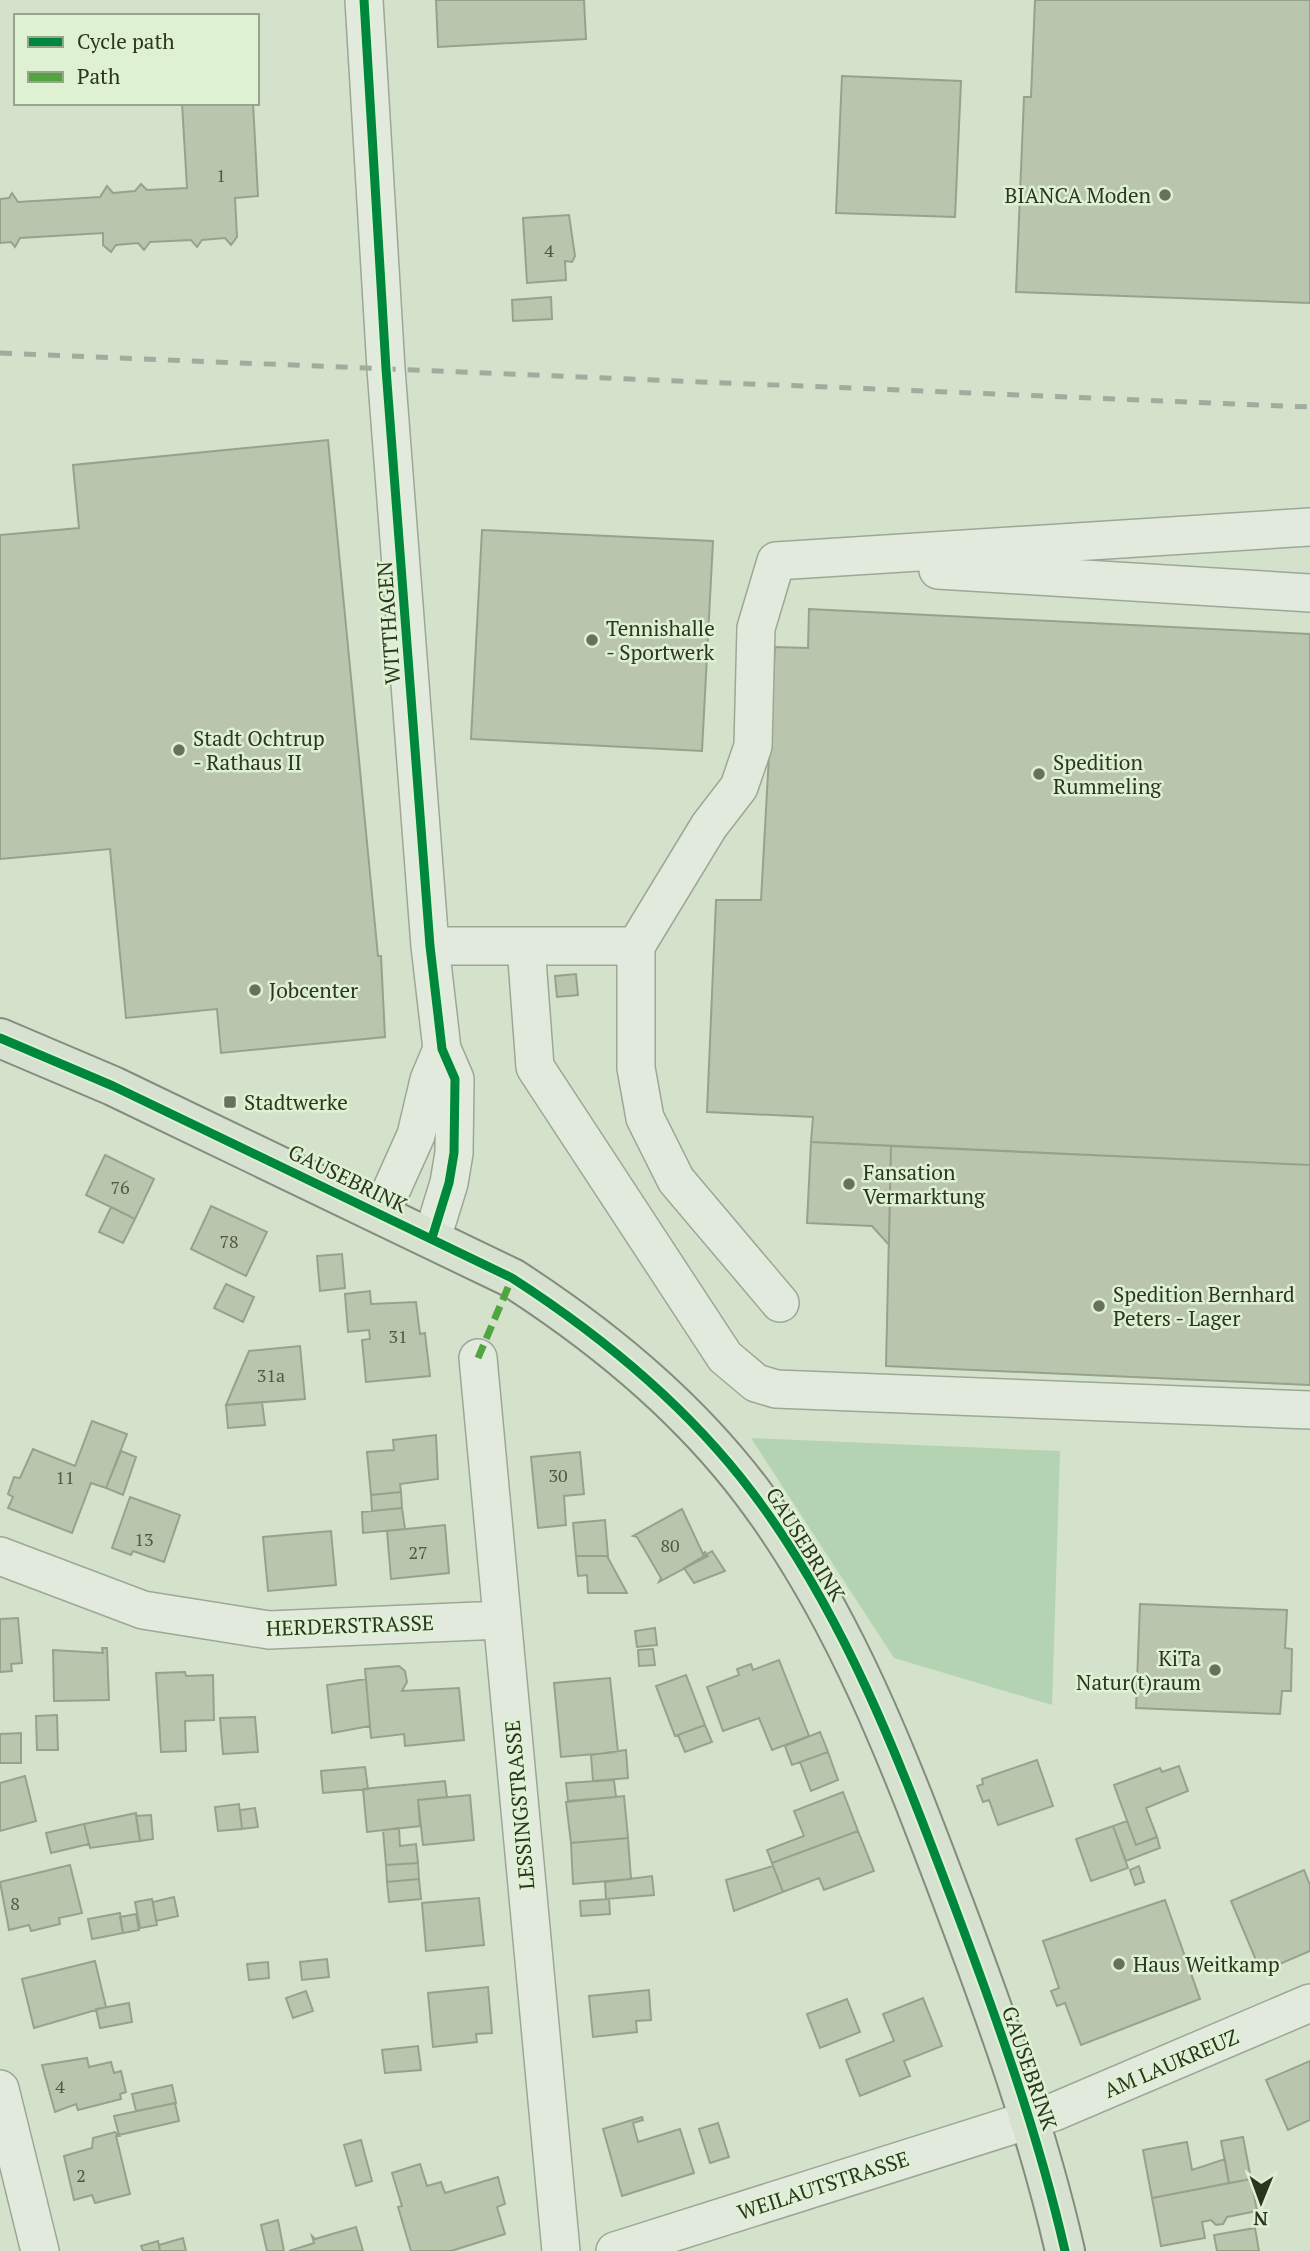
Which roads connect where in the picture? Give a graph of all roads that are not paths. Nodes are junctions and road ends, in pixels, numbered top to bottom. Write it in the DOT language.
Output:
graph roads {
  1 [pos="364,0"];
  2 [pos="1310,527"];
  3 [pos="776,561"];
  4 [pos="1310,593"];
  5 [pos="430,946"];
  6 [pos="526,946"];
  7 [pos="636,946"];
  8 [pos="0,1038"];
  9 [pos="442,1049"];
  10 [pos="381,1213"];
  11 [pos="432,1238"];
  12 [pos="779,1303"];
  13 [pos="478,1358"];
  14 [pos="1310,1410"];
  15 [pos="0,1556"];
  16 [pos="501,1620"];
  17 [pos="1310,2003"];
  18 [pos="0,2090"];
  19 [pos="1031,2119"];
  20 [pos="40,2251"];
  21 [pos="561,2251"];
  22 [pos="615,2251"];
  23 [pos="1065,2251"];
  1 -- 5 [label="street, WITTHAGEN"];
  2 -- 3 [label="street"];
  3 -- 4 [label="street"];
  3 -- 7 [label="street"];
  5 -- 6 [label="street"];
  5 -- 9 [label="street, WITTHAGEN"];
  6 -- 7 [label="street"];
  6 -- 14 [label="street"];
  7 -- 12 [label="street"];
  8 -- 10 [label="main road, GAUSEBRINK"];
  9 -- 10 [label="street, WITTHAGEN"];
  9 -- 11 [label="street, WITTHAGEN"];
  10 -- 11 [label="main road, GAUSEBRINK"];
  11 -- 19 [label="main road, GAUSEBRINK"];
  13 -- 16 [label="street, LESSINGSTRASSE"];
  15 -- 16 [label="street, HERDERSTRASSE"];
  16 -- 21 [label="street, LESSINGSTRASSE"];
  17 -- 19 [label="street, AM LAUKREUZ"];
  18 -- 20 [label="street"];
  19 -- 22 [label="street, WEILAUTSTRASSE"];
  19 -- 23 [label="main road, GAUSEBRINK"];
}
